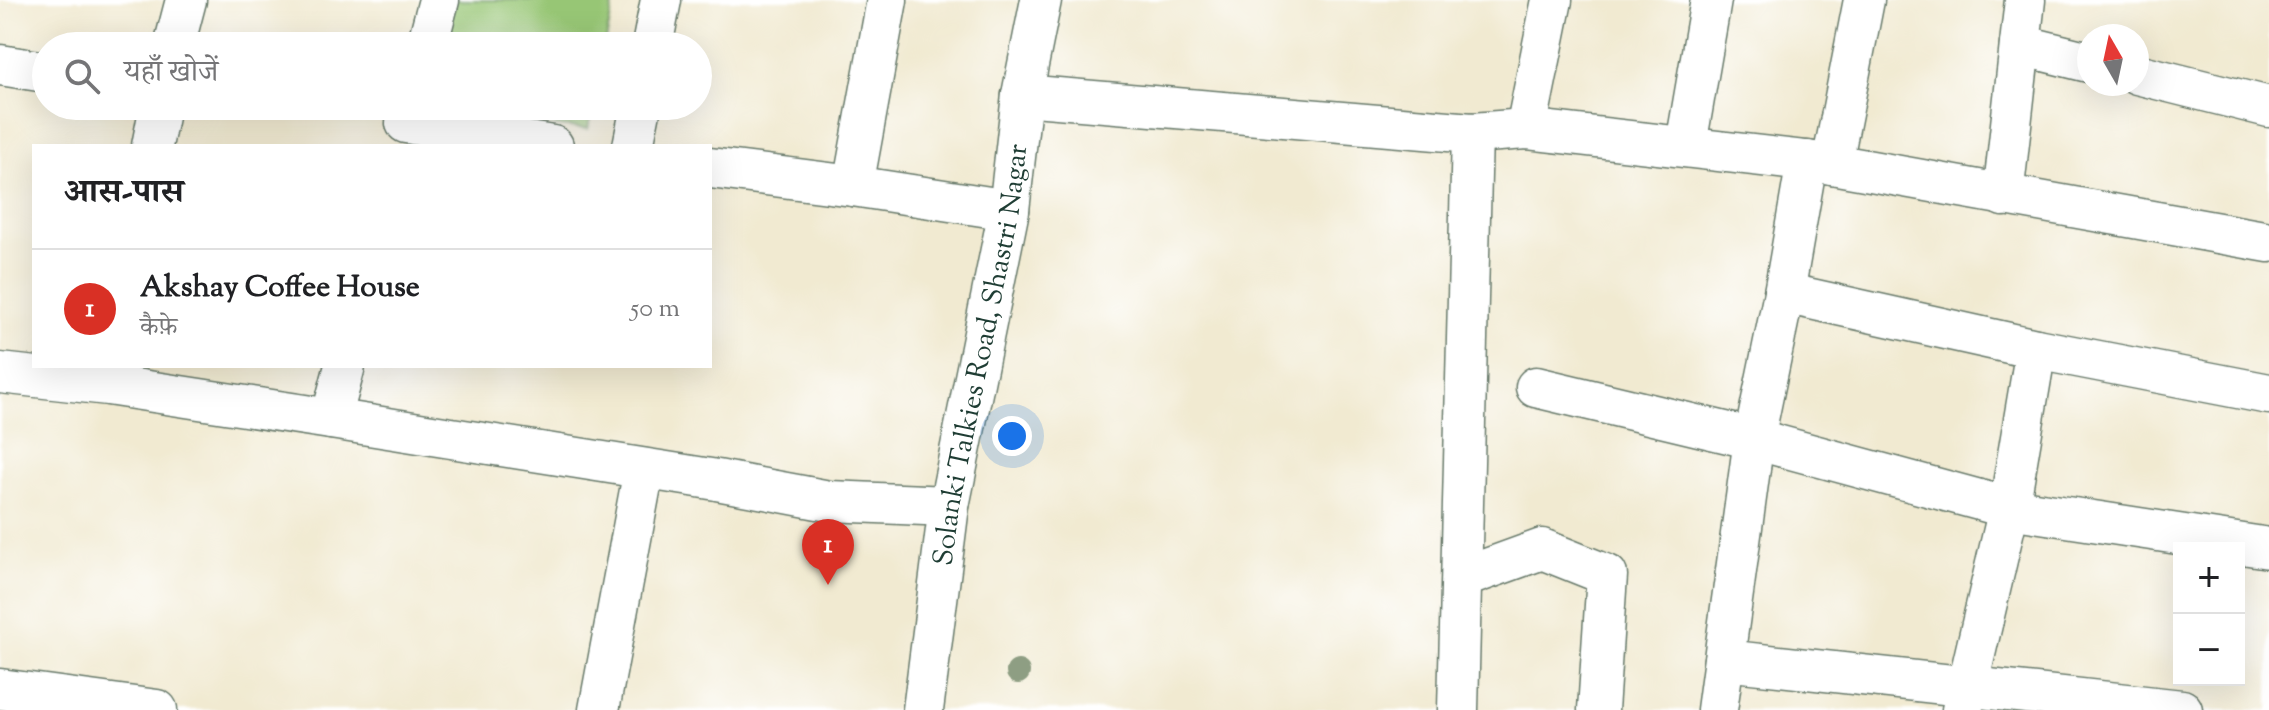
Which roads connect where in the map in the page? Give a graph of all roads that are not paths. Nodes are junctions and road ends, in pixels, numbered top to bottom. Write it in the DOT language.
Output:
graph roads {
  1 [pos="186,0"];
  2 [pos="439,0"];
  3 [pos="661,0"];
  4 [pos="887,0"];
  5 [pos="1041,0"];
  6 [pos="1552,0"];
  7 [pos="1711,0"];
  8 [pos="1864,0"];
  9 [pos="2025,0"];
  10 [pos="178,32"];
  11 [pos="431,32"];
  12 [pos="655,32"];
  13 [pos="2020,45"];
  14 [pos="2077,59"];
  15 [pos="0,65"];
  16 [pos="32,70"];
  17 [pos="2149,77"];
  18 [pos="1022,95"];
  19 [pos="2269,107"];
  20 [pos="157,120"];
  21 [pos="638,120"];
  22 [pos="406,125"];
  23 [pos="1526,129"];
  24 [pos="1472,133"];
  25 [pos="152,144"];
  26 [pos="539,144"];
  27 [pos="633,144"];
  28 [pos="1686,145"];
  29 [pos="1819,162"];
  30 [pos="712,168"];
  31 [pos="853,186"];
  32 [pos="2003,196"];
  33 [pos="1009,210"];
  34 [pos="2269,242"];
  35 [pos="1784,293"];
  36 [pos="2036,349"];
  37 [pos="344,368"];
  38 [pos="0,373"];
  39 [pos="110,376"];
  40 [pos="1536,387"];
  41 [pos="2269,394"];
  42 [pos="331,419"];
  43 [pos="1754,439"];
  44 [pos="644,469"];
  45 [pos="949,506"];
  46 [pos="2009,508"];
  47 [pos="2269,548"];
  48 [pos="1462,578"];
  49 [pos="1724,660"];
  50 [pos="0,689"];
  51 [pos="1964,699"];
  52 [pos="2095,706"];
  53 [pos="157,710"];
  54 [pos="599,710"];
  55 [pos="923,710"];
  56 [pos="1458,710"];
  57 [pos="1598,710"];
  58 [pos="1717,710"];
  59 [pos="2182,710"];
  1 -- 10 [label="street"];
  2 -- 11 [label="street"];
  3 -- 12 [label="street"];
  4 -- 31 [label="street"];
  5 -- 18 [label="street, Solanki Talkies Road, Shastri Nagar"];
  6 -- 23 [label="street"];
  7 -- 28 [label="street"];
  8 -- 29 [label="street"];
  9 -- 13 [label="street"];
  13 -- 14 [label="street"];
  13 -- 32 [label="street"];
  15 -- 16 [label="street"];
  17 -- 19 [label="street"];
  18 -- 24 [label="street"];
  18 -- 33 [label="street, Solanki Talkies Road, Shastri Nagar"];
  20 -- 25 [label="street"];
  21 -- 27 [label="street"];
  22 -- 26 [label="street"];
  23 -- 24 [label="street"];
  23 -- 28 [label="street"];
  24 -- 48 [label="street"];
  28 -- 29 [label="street"];
  29 -- 32 [label="street"];
  29 -- 35 [label="street"];
  30 -- 31 [label="street"];
  31 -- 33 [label="street"];
  32 -- 34 [label="street"];
  33 -- 45 [label="street, Solanki Talkies Road, Shastri Nagar"];
  35 -- 36 [label="street"];
  35 -- 43 [label="street"];
  36 -- 41 [label="street"];
  36 -- 46 [label="street"];
  37 -- 42 [label="street"];
  38 -- 39 [label="street"];
  39 -- 42 [label="street"];
  40 -- 43 [label="street"];
  42 -- 44 [label="street"];
  43 -- 46 [label="street"];
  43 -- 49 [label="street"];
  44 -- 45 [label="street"];
  44 -- 54 [label="street"];
  45 -- 55 [label="street, Solanki Talkies Road, Shastri Nagar"];
  46 -- 47 [label="street"];
  46 -- 51 [label="street"];
  48 -- 56 [label="street"];
  48 -- 57 [label="street"];
  49 -- 51 [label="street"];
  49 -- 58 [label="street"];
  50 -- 53 [label="street"];
  51 -- 52 [label="street"];
  52 -- 59 [label="street"];
}
